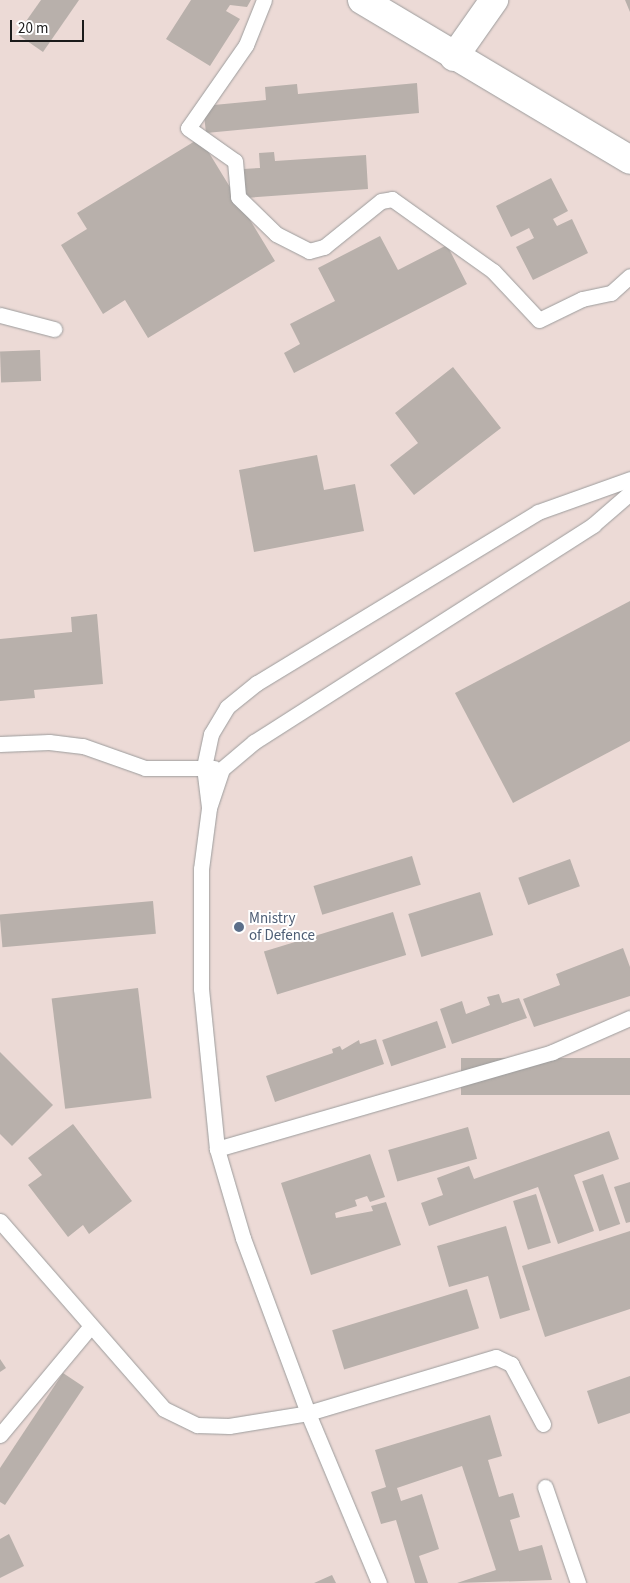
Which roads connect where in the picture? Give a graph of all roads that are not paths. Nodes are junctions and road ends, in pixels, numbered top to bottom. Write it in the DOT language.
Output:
graph roads {
  1 [pos="264,0"];
  2 [pos="362,0"];
  3 [pos="494,0"];
  4 [pos="454,57"];
  5 [pos="630,160"];
  6 [pos="630,276"];
  7 [pos="0,316"];
  8 [pos="54,329"];
  9 [pos="630,478"];
  10 [pos="630,493"];
  11 [pos="0,744"];
  12 [pos="204,768"];
  13 [pos="222,769"];
  14 [pos="209,808"];
  15 [pos="630,1018"];
  16 [pos="217,1148"];
  17 [pos="0,1221"];
  18 [pos="90,1328"];
  19 [pos="308,1413"];
  20 [pos="543,1424"];
  21 [pos="0,1435"];
  22 [pos="546,1487"];
  23 [pos="379,1583"];
  24 [pos="578,1583"];
  1 -- 6 [label="lane"];
  2 -- 4 [label="street"];
  3 -- 4 [label="street"];
  4 -- 5 [label="street"];
  7 -- 8 [label="lane"];
  9 -- 12 [label="lane"];
  10 -- 13 [label="lane"];
  11 -- 12 [label="lane"];
  12 -- 13 [label="lane"];
  12 -- 14 [label="lane"];
  13 -- 14 [label="lane"];
  14 -- 16 [label="lane"];
  15 -- 16 [label="lane"];
  16 -- 19 [label="lane"];
  17 -- 18 [label="lane"];
  18 -- 19 [label="lane"];
  18 -- 21 [label="lane"];
  19 -- 20 [label="lane"];
  19 -- 23 [label="lane"];
  22 -- 24 [label="lane"];
}
